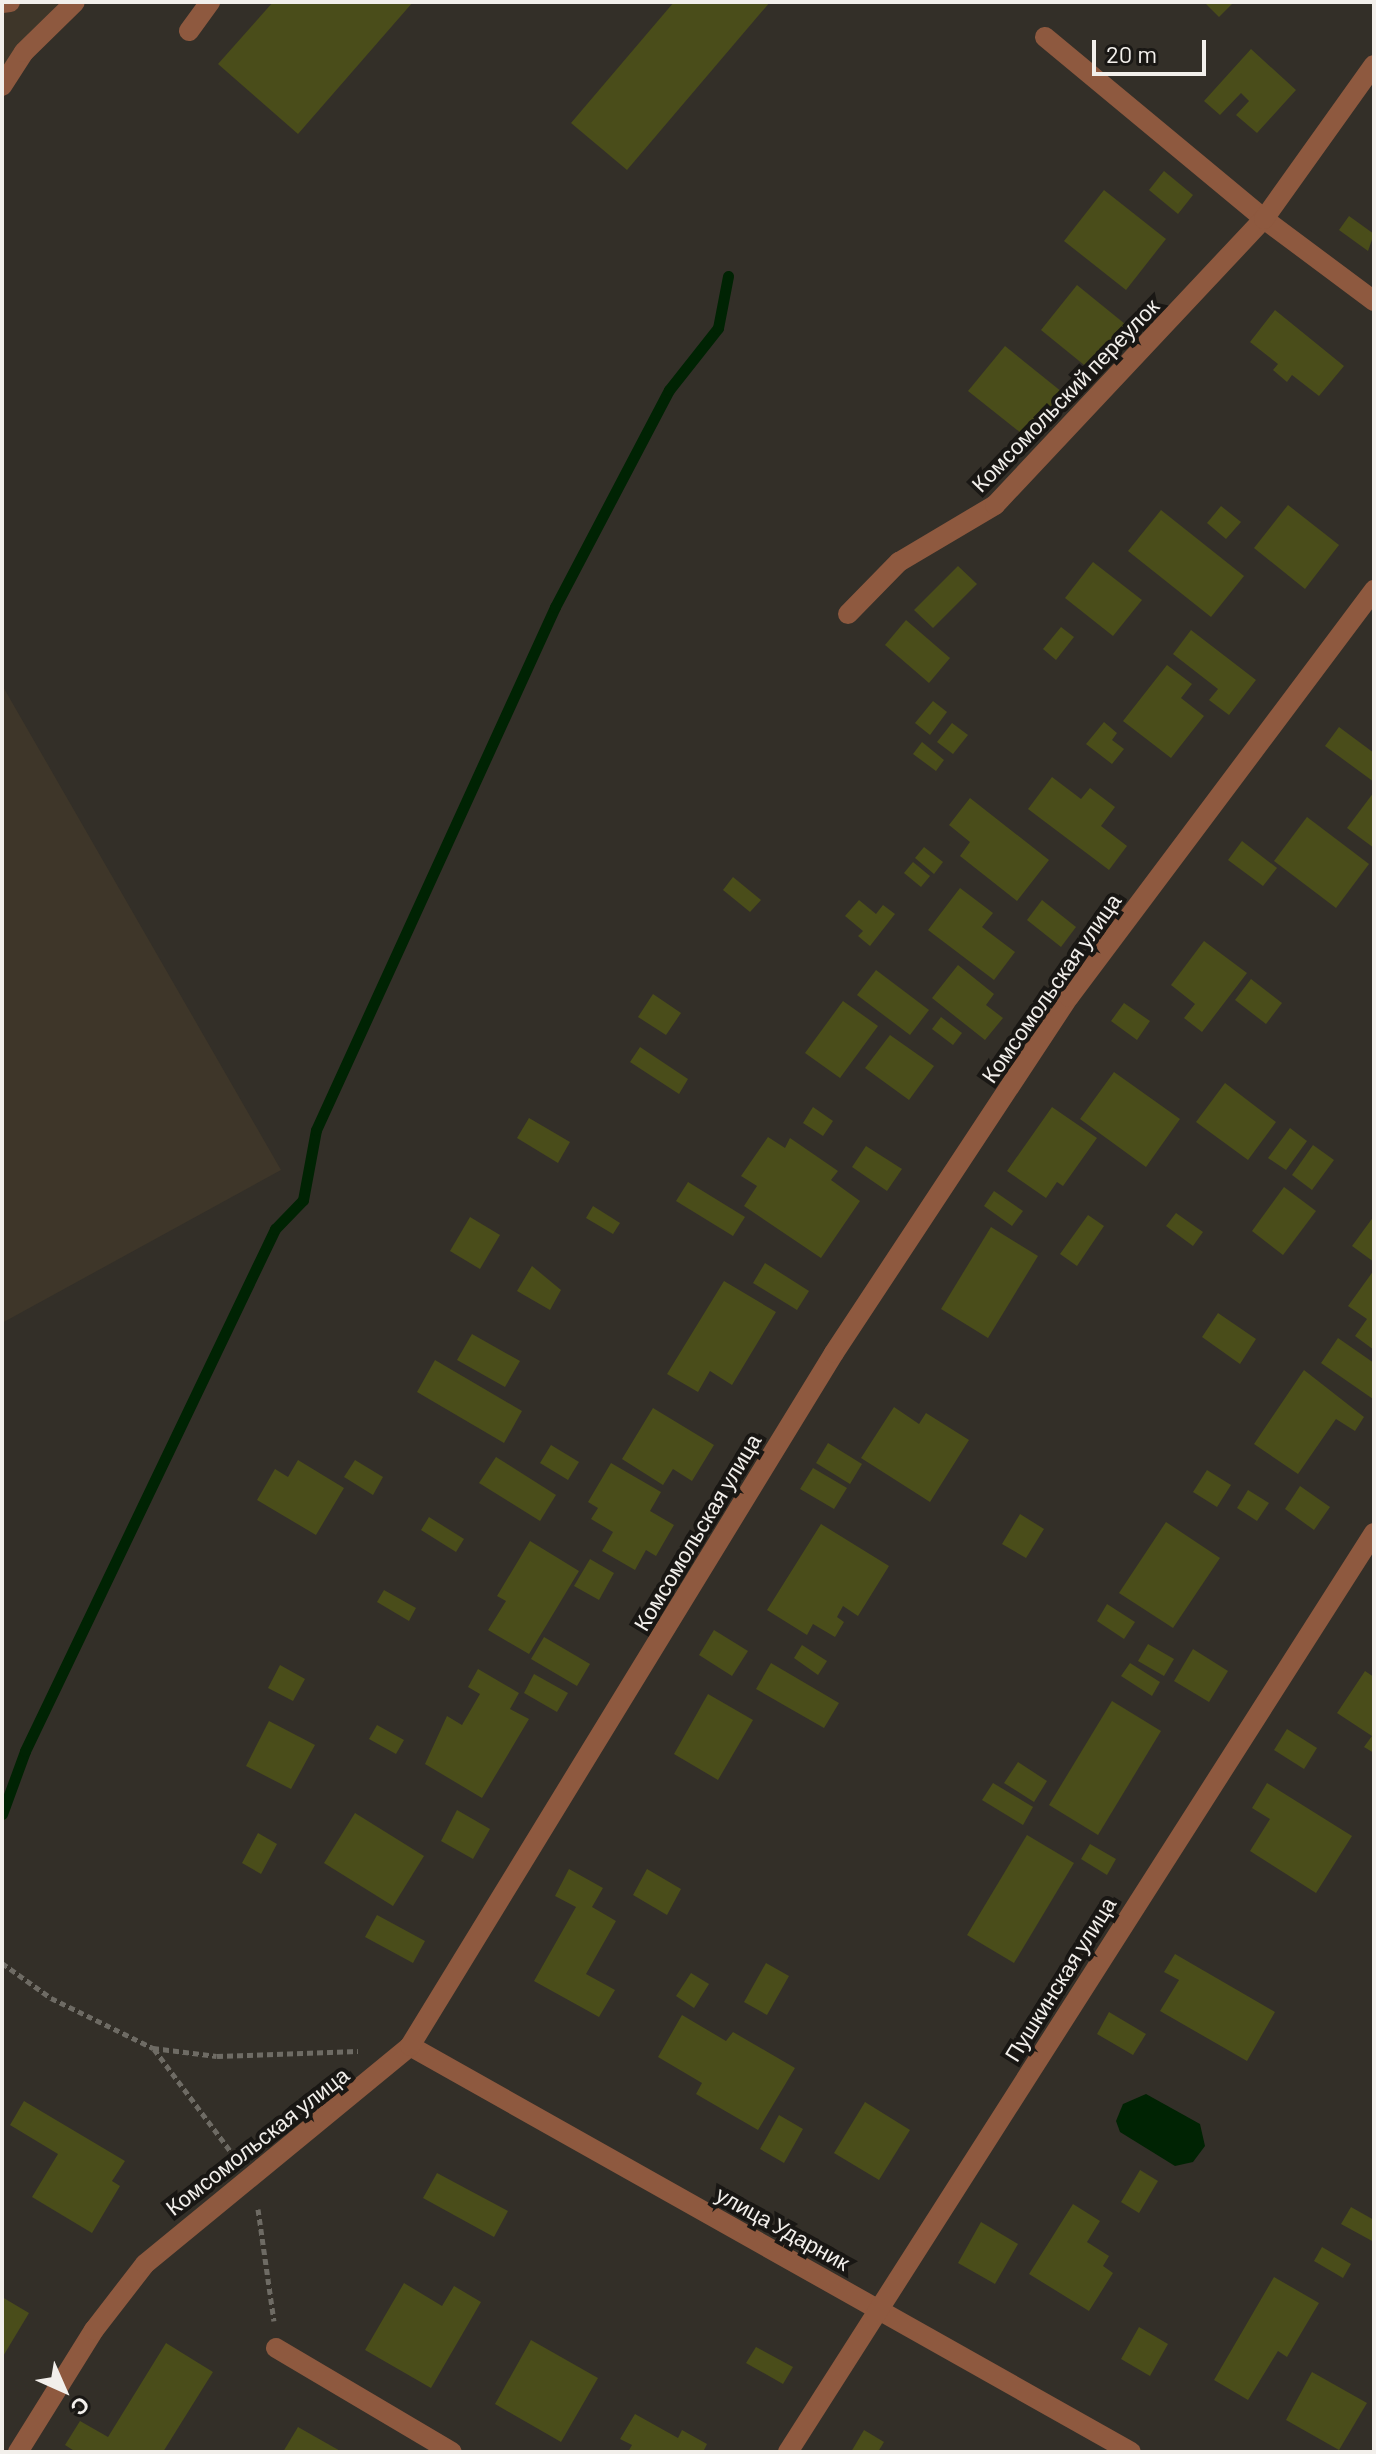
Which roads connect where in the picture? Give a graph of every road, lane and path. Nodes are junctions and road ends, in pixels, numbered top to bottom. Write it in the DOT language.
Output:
graph roads {
  1 [pos="10,2"];
  2 [pos="75,2"];
  3 [pos="210,2"];
  4 [pos="2,3"];
  5 [pos="189,31"];
  6 [pos="1045,37"];
  7 [pos="1374,65"];
  8 [pos="2,86"];
  9 [pos="1264,219"];
  10 [pos="1374,301"];
  11 [pos="1374,590"];
  12 [pos="848,614"];
  13 [pos="1374,1533"];
  14 [pos="1368,1555"];
  15 [pos="2,1963"];
  16 [pos="410,2046"];
  17 [pos="879,2309"];
  18 [pos="276,2348"];
  19 [pos="18,2452"];
  20 [pos="452,2452"];
  21 [pos="788,2452"];
  22 [pos="1131,2452"];
  1 -- 4 [label="street"];
  2 -- 8 [label="street"];
  3 -- 5 [label="street"];
  6 -- 9 [label="street"];
  7 -- 9 [label="street, Комсомольский переулок"];
  9 -- 10 [label="street"];
  9 -- 12 [label="street, Комсомольский переулок"];
  11 -- 16 [label="street, Комсомольская улица"];
  13 -- 14 [label="street, Пушкинская улица"];
  14 -- 17 [label="street, Пушкинская улица"];
  15 -- 16 [label="path"];
  16 -- 17 [label="street, улица Ударник"];
  16 -- 19 [label="street, Комсомольская улица"];
  17 -- 21 [label="street, Пушкинская улица"];
  17 -- 22 [label="street, улица Ударник"];
  18 -- 20 [label="street"];
}
